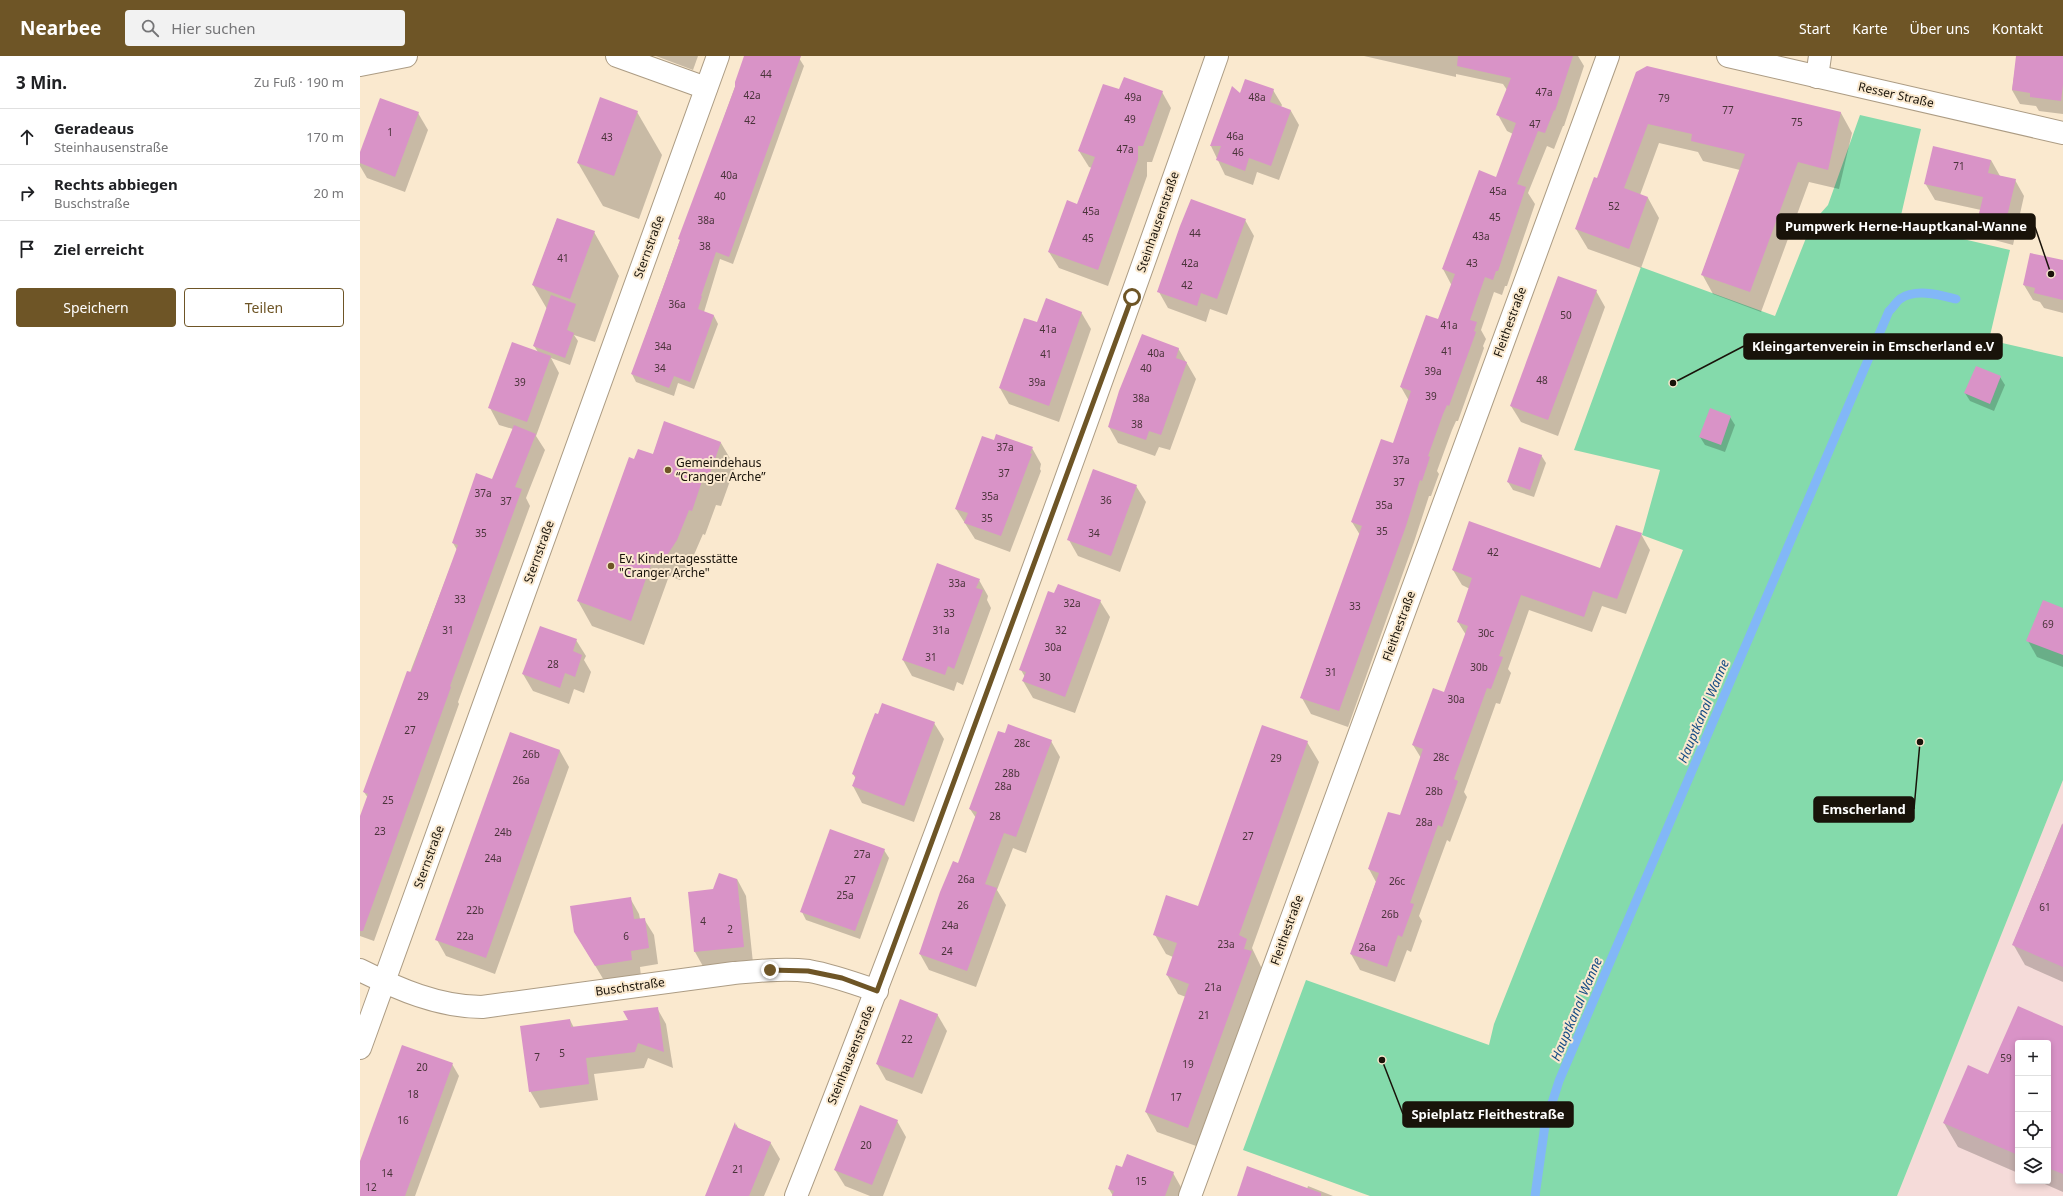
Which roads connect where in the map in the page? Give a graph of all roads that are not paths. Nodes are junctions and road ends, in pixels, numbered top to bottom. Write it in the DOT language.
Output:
graph roads {
  1 [pos="406,56"];
  2 [pos="617,56"];
  3 [pos="718,56"];
  4 [pos="1217,56"];
  5 [pos="1608,56"];
  6 [pos="1728,56"];
  7 [pos="360,65"];
  8 [pos="1819,66"];
  9 [pos="706,88"];
  10 [pos="2063,133"];
  11 [pos="360,970"];
  12 [pos="384,982"];
  13 [pos="877,991"];
  14 [pos="360,1048"];
  15 [pos="796,1196"];
  16 [pos="1190,1196"];
  1 -- 7 [label="street"];
  2 -- 9 [label="street"];
  3 -- 9 [label="street, Sternstraße"];
  4 -- 13 [label="street, Steinhausenstraße"];
  5 -- 16 [label="street, Fleithestraße"];
  6 -- 8 [label="street, Resser Straße"];
  8 -- 10 [label="street, Resser Straße"];
  9 -- 12 [label="street, Sternstraße"];
  11 -- 12 [label="street, Buschstraße"];
  12 -- 13 [label="street, Buschstraße"];
  12 -- 14 [label="street, Sternstraße"];
  13 -- 15 [label="street, Steinhausenstraße"];
}
